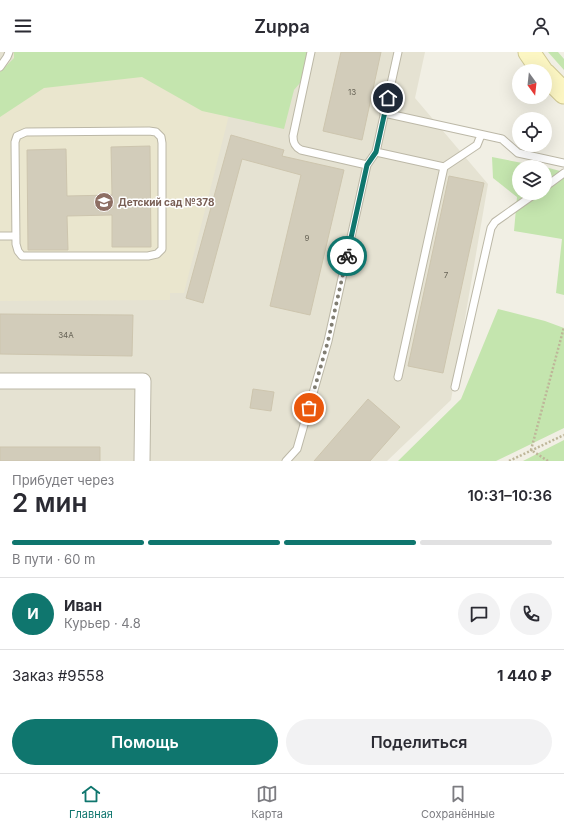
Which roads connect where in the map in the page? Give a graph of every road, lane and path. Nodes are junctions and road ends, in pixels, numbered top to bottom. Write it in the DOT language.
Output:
graph roads {
  1 [pos="9,52"];
  2 [pos="312,52"];
  3 [pos="398,52"];
  4 [pos="529,52"];
  5 [pos="537,64"];
  6 [pos="0,67"];
  7 [pos="552,81"];
  8 [pos="564,93"];
  9 [pos="384,113"];
  10 [pos="481,135"];
  11 [pos="376,152"];
  12 [pos="564,164"];
  13 [pos="367,165"];
  14 [pos="444,167"];
  15 [pos="564,173"];
  16 [pos="552,182"];
  17 [pos="526,200"];
  18 [pos="0,236"];
  19 [pos="16,236"];
  20 [pos="564,327"];
  21 [pos="398,377"];
  22 [pos="0,381"];
  23 [pos="455,387"];
  24 [pos="564,435"];
  25 [pos="531,450"];
  26 [pos="142,461"];
  27 [pos="286,461"];
  28 [pos="509,461"];
  29 [pos="548,461"];
  1 -- 6 [label="lane"];
  2 -- 13 [label="lane"];
  3 -- 9 [label="lane"];
  4 -- 5 [label="street"];
  7 -- 8 [label="street"];
  9 -- 10 [label="lane"];
  9 -- 11 [label="lane"];
  10 -- 12 [label="lane"];
  10 -- 14 [label="lane"];
  11 -- 13 [label="lane"];
  11 -- 14 [label="lane"];
  13 -- 27 [label="lane"];
  14 -- 21 [label="lane"];
  15 -- 16 [label="lane"];
  17 -- 23 [label="lane"];
  18 -- 19 [label="lane"];
  19 -- 19 [label="lane"];
  20 -- 25 [label="path"];
  22 -- 26 [label="street"];
  24 -- 25 [label="path"];
  25 -- 28 [label="path"];
  25 -- 29 [label="path"];
}
